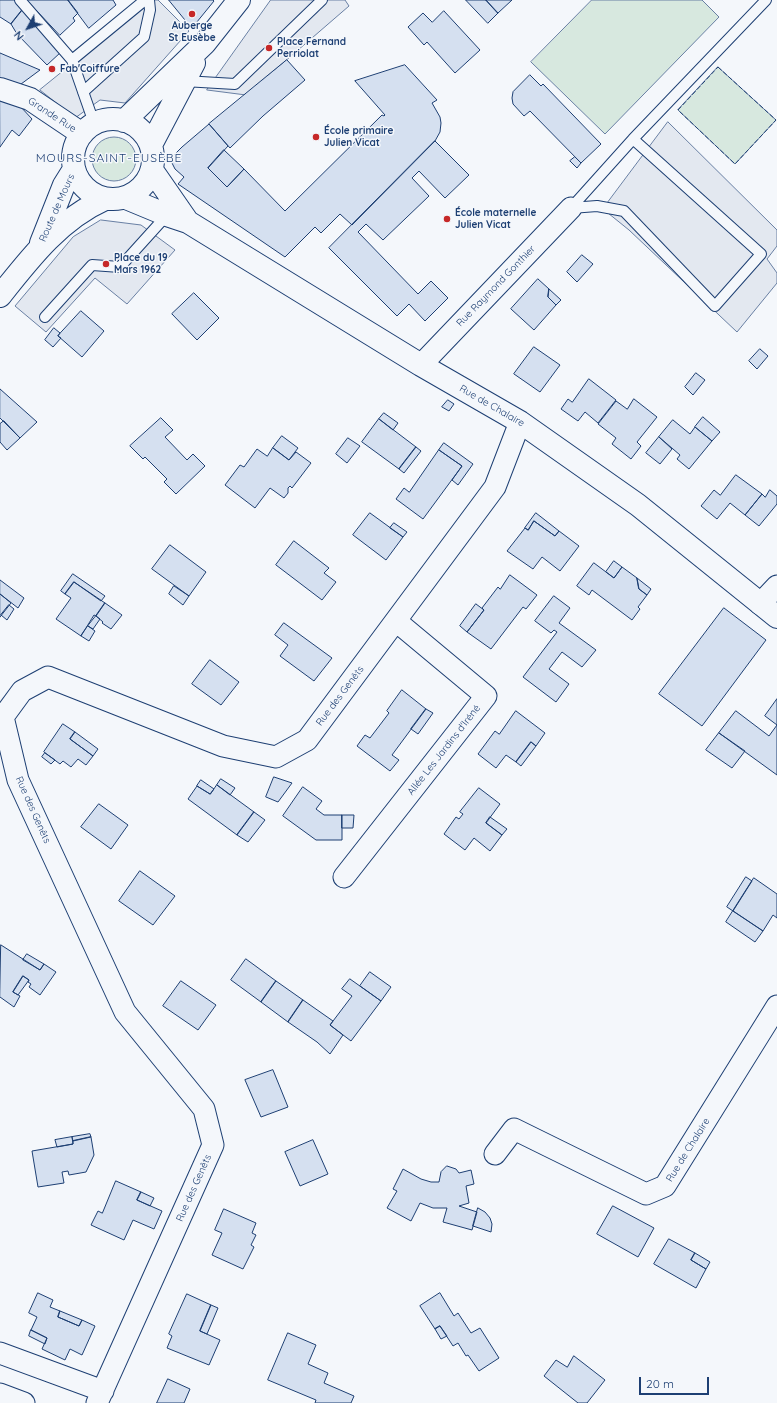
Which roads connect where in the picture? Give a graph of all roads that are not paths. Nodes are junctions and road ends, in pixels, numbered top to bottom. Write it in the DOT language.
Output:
graph roads {
  1 [pos="20,0"];
  2 [pos="145,0"];
  3 [pos="149,0"];
  4 [pos="239,0"];
  5 [pos="322,0"];
  6 [pos="766,0"];
  7 [pos="205,43"];
  8 [pos="72,60"];
  9 [pos="184,81"];
  10 [pos="0,89"];
  11 [pos="83,92"];
  12 [pos="124,121"];
  13 [pos="88,128"];
  14 [pos="633,139"];
  15 [pos="151,145"];
  16 [pos="74,169"];
  17 [pos="152,170"];
  18 [pos="116,198"];
  19 [pos="571,208"];
  20 [pos="167,215"];
  21 [pos="188,222"];
  22 [pos="40,246"];
  23 [pos="0,296"];
  24 [pos="45,316"];
  25 [pos="421,365"];
  26 [pos="520,422"];
  27 [pos="777,586"];
  28 [pos="769,610"];
  29 [pos="396,620"];
  30 [pos="1,718"];
  31 [pos="344,877"];
  32 [pos="777,1006"];
  33 [pos="495,1154"];
  34 [pos="0,1353"];
  35 [pos="0,1394"];
  36 [pos="100,1397"];
  37 [pos="24,1403"];
  1 -- 8 [label="lane"];
  2 -- 8 [label="lane"];
  3 -- 11 [label="lane"];
  4 -- 7 [label="street"];
  5 -- 9 [label="lane"];
  6 -- 14 [label="lane"];
  7 -- 9 [label="street"];
  7 -- 12 [label="street"];
  8 -- 11 [label="lane"];
  9 -- 15 [label="street"];
  10 -- 13 [label="street, Grande Rue"];
  11 -- 13 [label="lane"];
  12 -- 13 [label="street"];
  12 -- 15 [label="street"];
  13 -- 16 [label="street"];
  14 -- 19 [label="lane"];
  14 -- 19 [label="lane"];
  15 -- 17 [label="street"];
  16 -- 18 [label="street"];
  16 -- 22 [label="street, Route de Mours"];
  17 -- 18 [label="street"];
  17 -- 21 [label="street, Rue de Chalaire"];
  18 -- 20 [label="street, Rue de Chalaire"];
  18 -- 22 [label="street, Route de Mours"];
  19 -- 25 [label="street, Rue Raymond Gonthier"];
  20 -- 21 [label="street, Rue de Chalaire"];
  20 -- 24 [label="lane"];
  21 -- 25 [label="street, Rue de Chalaire"];
  22 -- 23 [label="street, Route de Mours"];
  25 -- 26 [label="street, Rue de Chalaire"];
  26 -- 28 [label="street, Rue de Chalaire"];
  26 -- 29 [label="street, Rue des Genêts"];
  27 -- 28 [label="street"];
  29 -- 30 [label="street, Rue des Genêts"];
  29 -- 31 [label="street, Allée Les Jardins d'Iréné"];
  30 -- 36 [label="street, Rue des Genêts"];
  32 -- 33 [label="street, Rue de Chalaire"];
  34 -- 36 [label="street, Rue des Genêts"];
  35 -- 37 [label="street"];
}
